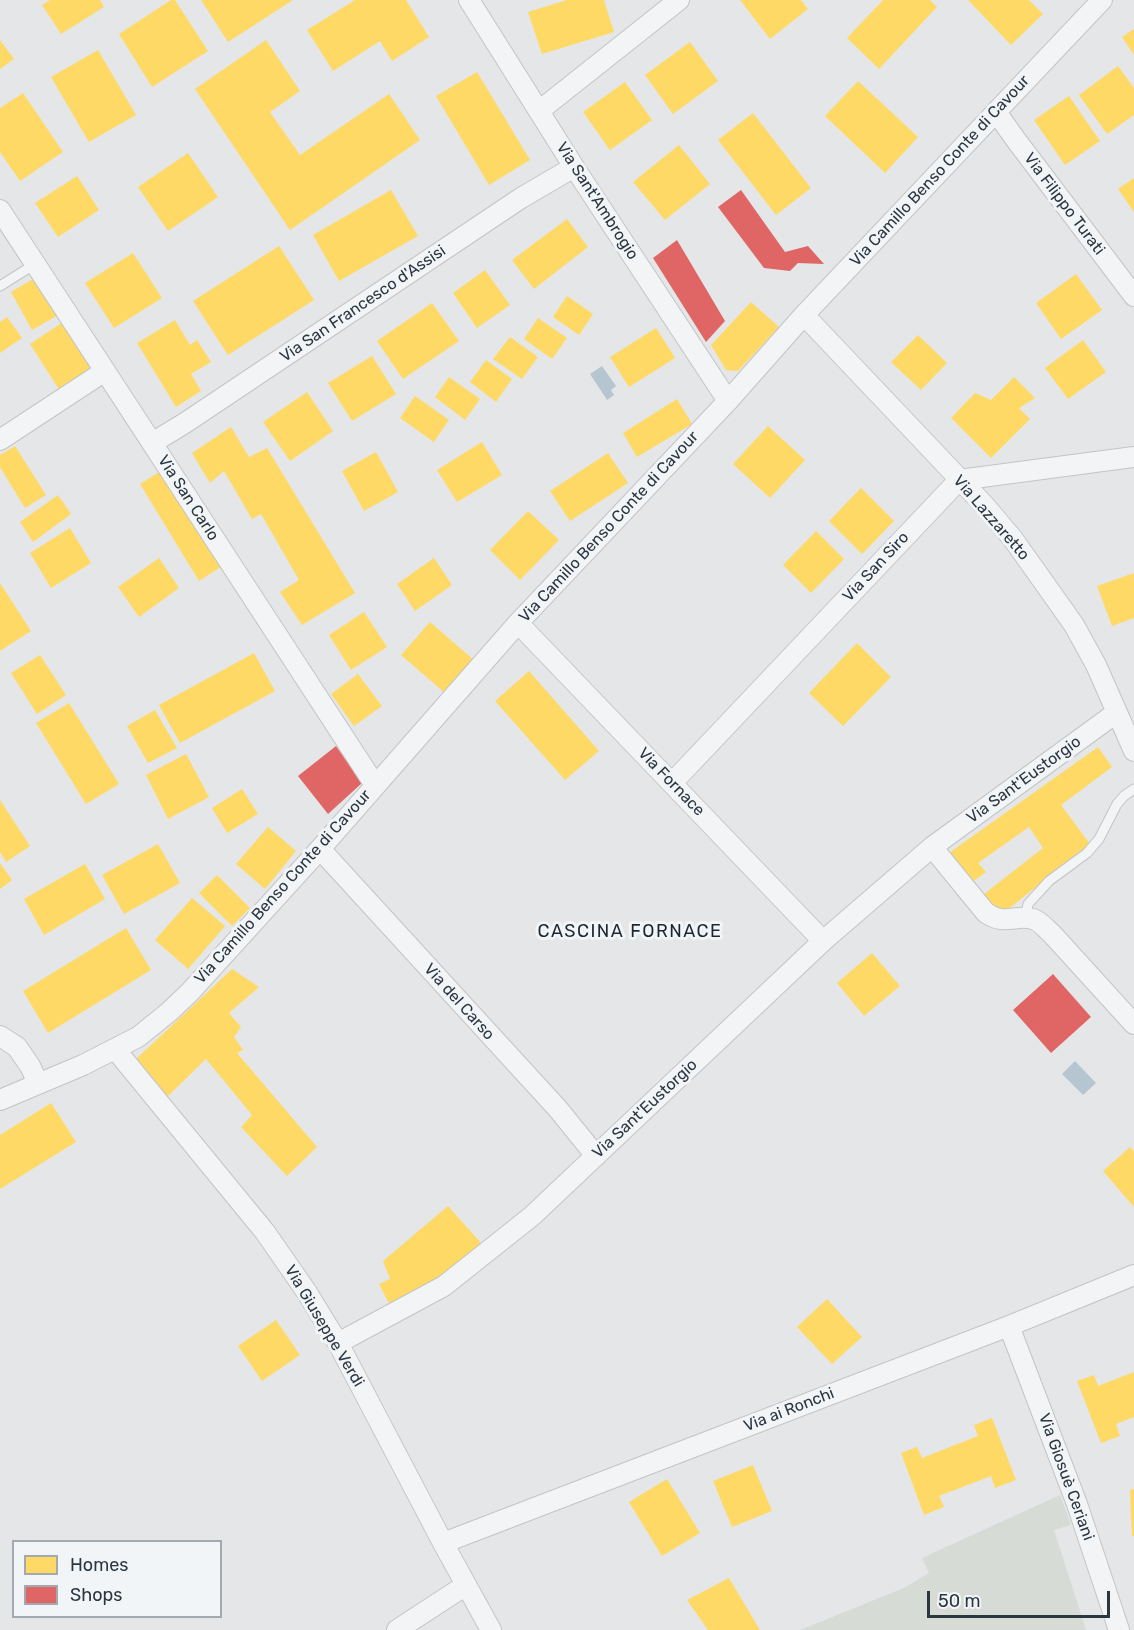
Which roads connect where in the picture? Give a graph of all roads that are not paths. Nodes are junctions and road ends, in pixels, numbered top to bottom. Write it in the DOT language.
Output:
graph roads {
  1 [pos="469,0"];
  2 [pos="679,0"];
  3 [pos="1101,0"];
  4 [pos="539,111"];
  5 [pos="996,112"];
  6 [pos="574,167"];
  7 [pos="0,210"];
  8 [pos="34,264"];
  9 [pos="0,286"];
  10 [pos="1134,296"];
  11 [pos="804,315"];
  12 [pos="105,371"];
  13 [pos="728,401"];
  14 [pos="0,440"];
  15 [pos="152,443"];
  16 [pos="1134,457"];
  17 [pos="959,480"];
  18 [pos="518,623"];
  19 [pos="1116,712"];
  20 [pos="1134,751"];
  21 [pos="672,783"];
  22 [pos="375,785"];
  23 [pos="1134,789"];
  24 [pos="932,847"];
  25 [pos="320,849"];
  26 [pos="1025,919"];
  27 [pos="823,941"];
  28 [pos="1134,1024"];
  29 [pos="0,1036"];
  30 [pos="116,1049"];
  31 [pos="38,1083"];
  32 [pos="0,1100"];
  33 [pos="596,1156"];
  34 [pos="1134,1275"];
  35 [pos="1010,1326"];
  36 [pos="338,1343"];
  37 [pos="443,1543"];
  38 [pos="466,1585"];
  39 [pos="397,1630"];
  40 [pos="491,1630"];
  41 [pos="1119,1630"];
  1 -- 4 [label="street, Via Sant'Ambrogio"];
  2 -- 4 [label="street"];
  3 -- 5 [label="street, Via Camillo Benso Conte di Cavour"];
  4 -- 6 [label="street, Via Sant'Ambrogio"];
  5 -- 10 [label="street, Via Filippo Turati"];
  5 -- 11 [label="street, Via Camillo Benso Conte di Cavour"];
  6 -- 13 [label="street, Via Sant'Ambrogio"];
  6 -- 15 [label="street, Via San Francesco d'Assisi"];
  7 -- 8 [label="street, Via San Carlo"];
  8 -- 9 [label="lane"];
  8 -- 12 [label="street, Via San Carlo"];
  11 -- 13 [label="street, Via Camillo Benso Conte di Cavour"];
  11 -- 17 [label="street, Via Lazzaretto"];
  12 -- 14 [label="street"];
  12 -- 15 [label="street, Via San Carlo"];
  13 -- 18 [label="street, Via Camillo Benso Conte di Cavour"];
  15 -- 22 [label="street, Via San Carlo"];
  16 -- 17 [label="street"];
  17 -- 19 [label="street, Via Lazzaretto"];
  17 -- 21 [label="street, Via San Siro"];
  18 -- 21 [label="street, Via Fornace"];
  18 -- 22 [label="street, Via Camillo Benso Conte di Cavour"];
  19 -- 20 [label="street, Via Lazzaretto"];
  19 -- 24 [label="street, Via Sant'Eustorgio"];
  21 -- 27 [label="street, Via Fornace"];
  22 -- 25 [label="street, Via Camillo Benso Conte di Cavour"];
  23 -- 26 [label="lane"];
  24 -- 26 [label="street"];
  24 -- 27 [label="street, Via Sant'Eustorgio"];
  25 -- 30 [label="street, Via Camillo Benso Conte di Cavour"];
  25 -- 33 [label="street, Via del Carso"];
  26 -- 28 [label="street"];
  27 -- 33 [label="street, Via Sant'Eustorgio"];
  29 -- 31 [label="street"];
  30 -- 31 [label="street, Via Camillo Benso Conte di Cavour"];
  30 -- 36 [label="street, Via Giuseppe Verdi"];
  31 -- 32 [label="street, Via Camillo Benso Conte di Cavour"];
  33 -- 36 [label="street, Via Sant'Eustorgio"];
  34 -- 35 [label="street, Via ai Ronchi"];
  35 -- 37 [label="street, Via ai Ronchi"];
  35 -- 41 [label="street, Via Giosuè Ceriani"];
  36 -- 37 [label="street, Via Giuseppe Verdi"];
  37 -- 38 [label="street, Via Giuseppe Verdi"];
  38 -- 39 [label="street"];
  38 -- 40 [label="street, Via Giuseppe Verdi"];
}
